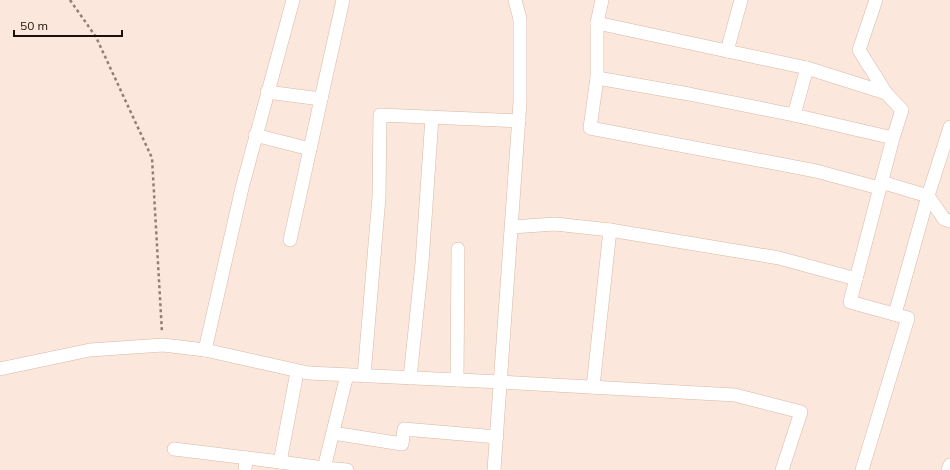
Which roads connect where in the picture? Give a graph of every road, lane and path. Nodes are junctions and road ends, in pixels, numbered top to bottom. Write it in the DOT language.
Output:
graph roads {
  1 [pos="70,0"];
  2 [pos="293,0"];
  3 [pos="343,0"];
  4 [pos="514,0"];
  5 [pos="602,0"];
  6 [pos="741,0"];
  7 [pos="876,0"];
  8 [pos="597,23"];
  9 [pos="727,51"];
  10 [pos="807,68"];
  11 [pos="597,78"];
  12 [pos="267,92"];
  13 [pos="886,93"];
  14 [pos="321,99"];
  15 [pos="794,115"];
  16 [pos="432,117"];
  17 [pos="519,121"];
  18 [pos="950,127"];
  19 [pos="255,135"];
  20 [pos="892,138"];
  21 [pos="310,149"];
  22 [pos="880,185"];
  23 [pos="928,196"];
  24 [pos="950,221"];
  25 [pos="512,227"];
  26 [pos="610,230"];
  27 [pos="290,240"];
  28 [pos="458,249"];
  29 [pos="856,279"];
  30 [pos="896,314"];
  31 [pos="163,346"];
  32 [pos="205,350"];
  33 [pos="0,369"];
  34 [pos="297,372"];
  35 [pos="347,375"];
  36 [pos="364,376"];
  37 [pos="410,378"];
  38 [pos="457,380"];
  39 [pos="501,382"];
  40 [pos="593,387"];
  41 [pos="333,433"];
  42 [pos="497,437"];
  43 [pos="174,449"];
  44 [pos="280,462"];
  45 [pos="246,464"];
  46 [pos="950,465"];
  47 [pos="310,468"];
  48 [pos="324,468"];
  49 [pos="347,470"];
  50 [pos="494,470"];
  51 [pos="782,470"];
  52 [pos="862,470"];
  53 [pos="948,470"];
  1 -- 31 [label="path"];
  2 -- 12 [label="street"];
  3 -- 14 [label="street"];
  4 -- 17 [label="street"];
  5 -- 8 [label="street"];
  6 -- 9 [label="street"];
  7 -- 13 [label="street"];
  8 -- 9 [label="street"];
  8 -- 11 [label="street"];
  9 -- 10 [label="street"];
  10 -- 13 [label="street"];
  10 -- 15 [label="street"];
  11 -- 15 [label="street"];
  11 -- 22 [label="street"];
  12 -- 14 [label="street"];
  12 -- 19 [label="street"];
  13 -- 20 [label="street"];
  14 -- 21 [label="street"];
  15 -- 20 [label="street"];
  16 -- 17 [label="street"];
  16 -- 36 [label="street"];
  16 -- 37 [label="street"];
  17 -- 25 [label="street"];
  18 -- 23 [label="street"];
  19 -- 21 [label="street"];
  19 -- 32 [label="street"];
  20 -- 22 [label="street"];
  21 -- 27 [label="street"];
  22 -- 23 [label="street"];
  22 -- 29 [label="street"];
  23 -- 24 [label="street"];
  23 -- 30 [label="street"];
  25 -- 26 [label="street"];
  25 -- 39 [label="street"];
  26 -- 29 [label="street"];
  26 -- 40 [label="street"];
  28 -- 38 [label="street"];
  29 -- 30 [label="street"];
  30 -- 52 [label="street"];
  31 -- 32 [label="street"];
  31 -- 33 [label="street"];
  32 -- 34 [label="street"];
  34 -- 35 [label="street"];
  34 -- 44 [label="street"];
  35 -- 36 [label="street"];
  35 -- 41 [label="street"];
  36 -- 37 [label="street"];
  37 -- 38 [label="street"];
  38 -- 39 [label="street"];
  39 -- 40 [label="street"];
  39 -- 42 [label="street"];
  40 -- 51 [label="street"];
  41 -- 42 [label="street"];
  41 -- 48 [label="street"];
  42 -- 50 [label="street"];
  43 -- 45 [label="street"];
  44 -- 45 [label="street"];
  44 -- 47 [label="street"];
  46 -- 53 [label="street"];
  47 -- 48 [label="street"];
  48 -- 49 [label="street"];
}
